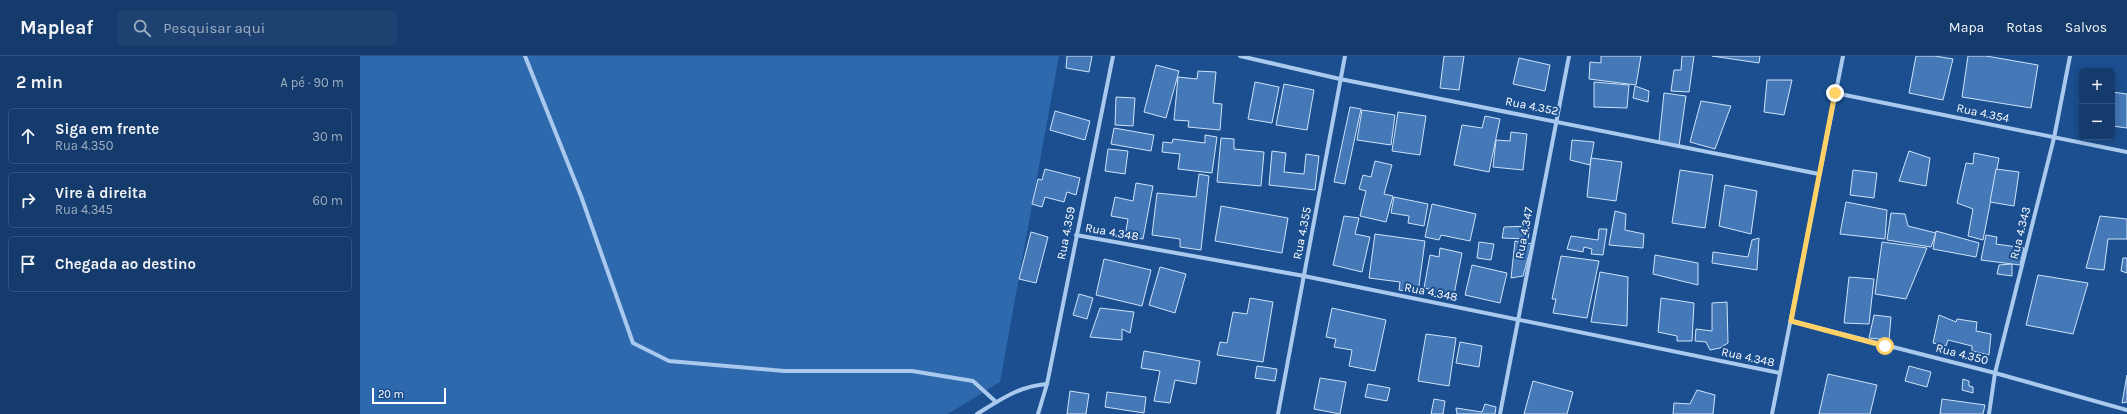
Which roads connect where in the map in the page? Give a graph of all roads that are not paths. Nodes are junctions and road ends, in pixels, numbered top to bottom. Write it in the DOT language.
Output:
graph roads {
  1 [pos="525,56"];
  2 [pos="1113,56"];
  3 [pos="1240,56"];
  4 [pos="1345,56"];
  5 [pos="1569,56"];
  6 [pos="1843,56"];
  7 [pos="2070,56"];
  8 [pos="1340,79"];
  9 [pos="1835,93"];
  10 [pos="1556,121"];
  11 [pos="2054,138"];
  12 [pos="2127,152"];
  13 [pos="1819,174"];
  14 [pos="1076,235"];
  15 [pos="1304,276"];
  16 [pos="1517,319"];
  17 [pos="1791,321"];
  18 [pos="1995,373"];
  19 [pos="1780,374"];
  20 [pos="1047,384"];
  21 [pos="996,402"];
  22 [pos="2127,410"];
  23 [pos="977,414"];
  24 [pos="1038,414"];
  25 [pos="1278,414"];
  26 [pos="1500,414"];
  27 [pos="1772,414"];
  28 [pos="1989,414"];
  1 -- 21 [label="street"];
  2 -- 14 [label="street, Rua 4.359"];
  3 -- 8 [label="street, Rua 4.352"];
  4 -- 8 [label="street, Rua 4.355"];
  5 -- 10 [label="street, Rua 4.347"];
  6 -- 9 [label="street"];
  7 -- 11 [label="street, Rua 4.343"];
  8 -- 10 [label="street, Rua 4.352"];
  8 -- 15 [label="street, Rua 4.355"];
  9 -- 11 [label="street, Rua 4.354"];
  9 -- 13 [label="street"];
  10 -- 13 [label="street, Rua 4.352"];
  10 -- 16 [label="street, Rua 4.347"];
  11 -- 12 [label="street, Rua 4.354"];
  11 -- 18 [label="street, Rua 4.343"];
  13 -- 17 [label="street"];
  14 -- 15 [label="street, Rua 4.348"];
  14 -- 20 [label="street, Rua 4.359"];
  15 -- 16 [label="street, Rua 4.348"];
  15 -- 25 [label="street, Rua 4.355"];
  16 -- 19 [label="street, Rua 4.348"];
  16 -- 26 [label="street, Rua 4.347"];
  17 -- 18 [label="street, Rua 4.350"];
  17 -- 19 [label="street"];
  18 -- 22 [label="street, Rua 4.350"];
  18 -- 28 [label="street, Rua 4.343"];
  19 -- 27 [label="street"];
  20 -- 21 [label="street"];
  20 -- 24 [label="street, Rua 4.359"];
  21 -- 23 [label="street"];
}
